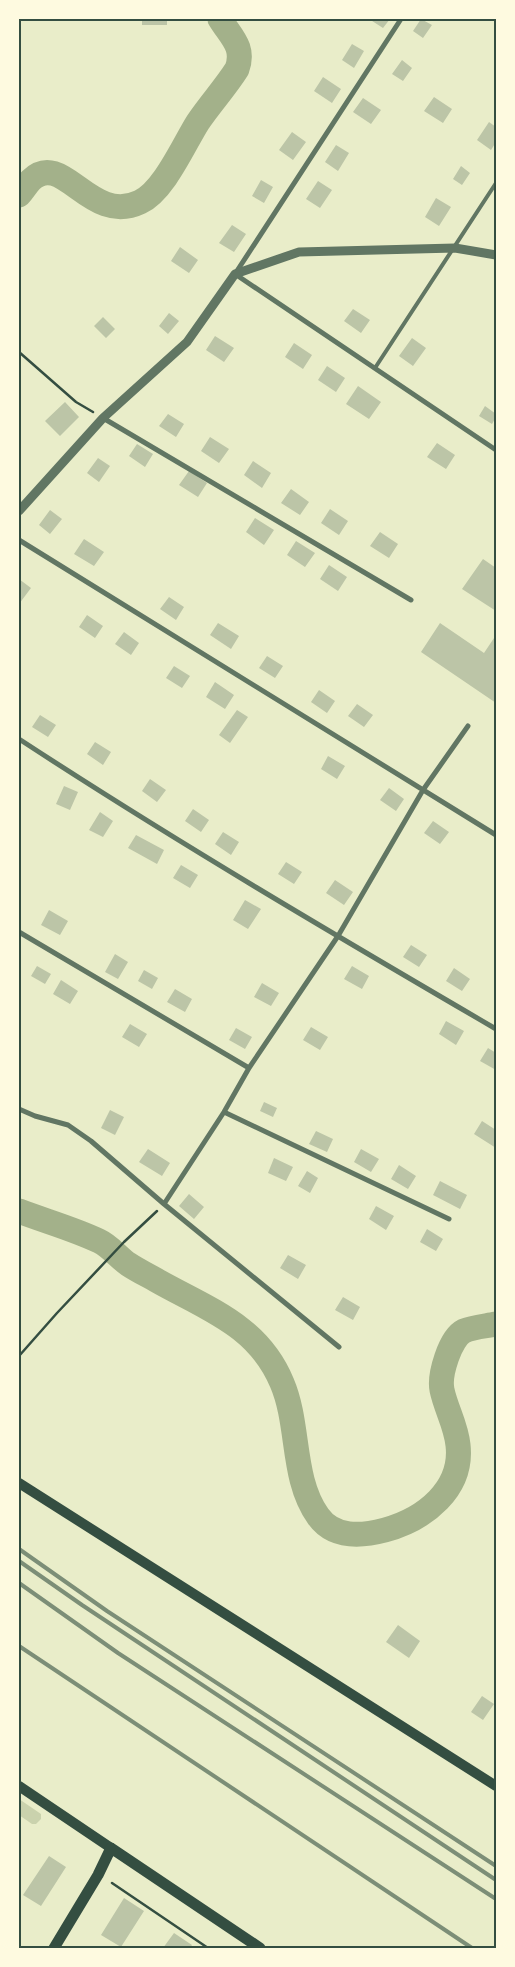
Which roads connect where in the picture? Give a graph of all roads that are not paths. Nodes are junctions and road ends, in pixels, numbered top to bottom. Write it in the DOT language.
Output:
graph roads {
  1 [pos="401,19"];
  2 [pos="496,183"];
  3 [pos="455,248"];
  4 [pos="496,255"];
  5 [pos="235,274"];
  6 [pos="375,368"];
  7 [pos="103,418"];
  8 [pos="496,450"];
  9 [pos="19,511"];
  10 [pos="19,540"];
  11 [pos="411,600"];
  12 [pos="468,726"];
  13 [pos="19,739"];
  14 [pos="423,790"];
  15 [pos="496,835"];
  16 [pos="19,932"];
  17 [pos="338,936"];
  18 [pos="496,1029"];
  19 [pos="249,1068"];
  20 [pos="19,1109"];
  21 [pos="224,1112"];
  22 [pos="164,1204"];
  23 [pos="449,1220"];
  24 [pos="339,1347"];
  25 [pos="19,1483"];
  26 [pos="19,1786"];
  27 [pos="496,1786"];
  28 [pos="111,1848"];
  29 [pos="54,1948"];
  30 [pos="260,1948"];
  1 -- 5 [label="street"];
  2 -- 3 [label="lane"];
  3 -- 4 [label="street"];
  3 -- 5 [label="street"];
  3 -- 6 [label="lane"];
  5 -- 6 [label="street"];
  5 -- 7 [label="street"];
  6 -- 8 [label="street"];
  7 -- 9 [label="street"];
  7 -- 11 [label="street"];
  10 -- 14 [label="street"];
  12 -- 14 [label="street"];
  13 -- 17 [label="street"];
  14 -- 15 [label="street"];
  14 -- 17 [label="street"];
  16 -- 19 [label="street"];
  17 -- 18 [label="street"];
  17 -- 19 [label="street"];
  19 -- 21 [label="street"];
  20 -- 22 [label="street"];
  21 -- 22 [label="street"];
  21 -- 23 [label="street"];
  22 -- 24 [label="street"];
  25 -- 27 [label="main road"];
  26 -- 28 [label="main road"];
  28 -- 29 [label="main road"];
  28 -- 30 [label="main road"];
}
